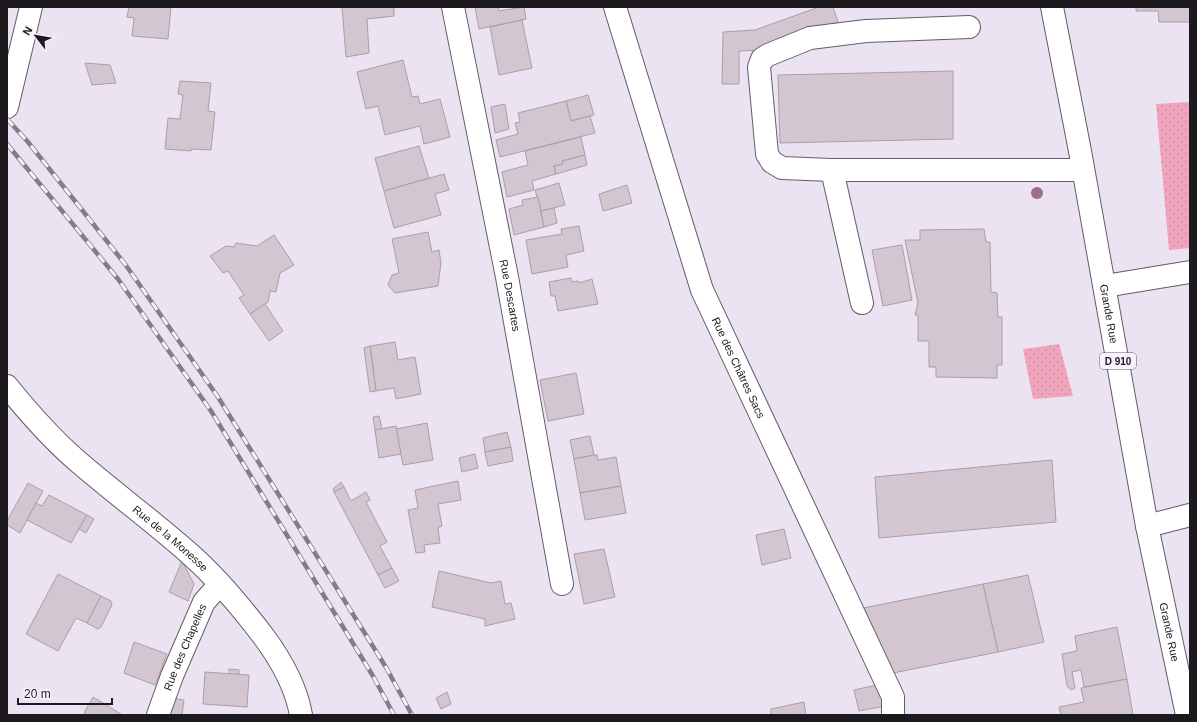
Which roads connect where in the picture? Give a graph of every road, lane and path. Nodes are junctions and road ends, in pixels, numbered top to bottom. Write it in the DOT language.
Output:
graph roads {
  1 [pos="31,7"];
  2 [pos="453,7"];
  3 [pos="615,7"];
  4 [pos="1052,7"];
  5 [pos="968,27"];
  6 [pos="7,107"];
  7 [pos="832,170"];
  8 [pos="1083,170"];
  9 [pos="1190,272"];
  10 [pos="1104,286"];
  11 [pos="862,303"];
  12 [pos="7,386"];
  13 [pos="1190,515"];
  14 [pos="1147,526"];
  15 [pos="220,584"];
  16 [pos="562,584"];
  17 [pos="158,715"];
  18 [pos="301,715"];
  19 [pos="893,715"];
  20 [pos="1188,715"];
  1 -- 6 [label="street"];
  2 -- 16 [label="street, Rue Descartes"];
  3 -- 19 [label="street, Rue des Châtres Sacs"];
  4 -- 8 [label="street, Grande Rue / D 910"];
  5 -- 7 [label="street"];
  7 -- 8 [label="street"];
  7 -- 11 [label="street"];
  8 -- 10 [label="street, Grande Rue / D 910"];
  9 -- 10 [label="street"];
  10 -- 14 [label="street, Grande Rue / D 910"];
  12 -- 15 [label="street, Rue de la Monesse"];
  13 -- 14 [label="street"];
  14 -- 20 [label="street, Grande Rue / D 910"];
  15 -- 17 [label="street, Rue des Chapelles"];
  15 -- 18 [label="street, Rue de la Monesse"];
}
